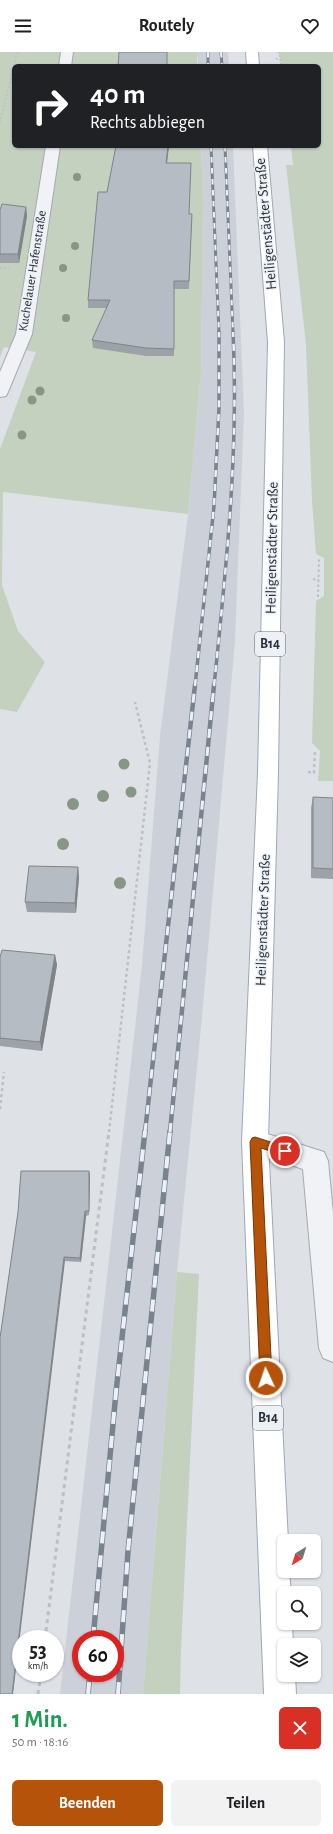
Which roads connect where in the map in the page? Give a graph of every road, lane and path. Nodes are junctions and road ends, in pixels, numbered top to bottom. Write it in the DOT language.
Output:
graph roads {
  1 [pos="17,52"];
  2 [pos="67,52"];
  3 [pos="252,52"];
  4 [pos="14,64"];
  5 [pos="65,64"];
  6 [pos="253,64"];
  7 [pos="12,74"];
  8 [pos="0,123"];
  9 [pos="53,148"];
  10 [pos="260,148"];
  11 [pos="0,392"];
  12 [pos="319,558"];
  13 [pos="313,579"];
  14 [pos="319,580"];
  15 [pos="318,597"];
  16 [pos="135,702"];
  17 [pos="315,750"];
  18 [pos="308,772"];
  19 [pos="4,1072"];
  20 [pos="0,1110"];
  21 [pos="255,1142"];
  22 [pos="333,1348"];
  23 [pos="46,1630"];
  24 [pos="40,1682"];
  25 [pos="38,1694"];
  26 [pos="280,1694"];
  1 -- 4 [label="path"];
  2 -- 5 [label="street"];
  3 -- 6 [label="main road"];
  7 -- 8 [label="path"];
  9 -- 11 [label="street, Kuchelauer Hafenstraße"];
  10 -- 21 [label="main road, Heiligenstädter Straße / B14"];
  12 -- 14 [label="path"];
  13 -- 14 [label="path"];
  14 -- 15 [label="path"];
  16 -- 23 [label="path"];
  17 -- 18 [label="path"];
  19 -- 20 [label="path"];
  21 -- 22 [label="street"];
  21 -- 26 [label="main road, Heiligenstädter Straße / B14"];
  24 -- 25 [label="path"];
}
